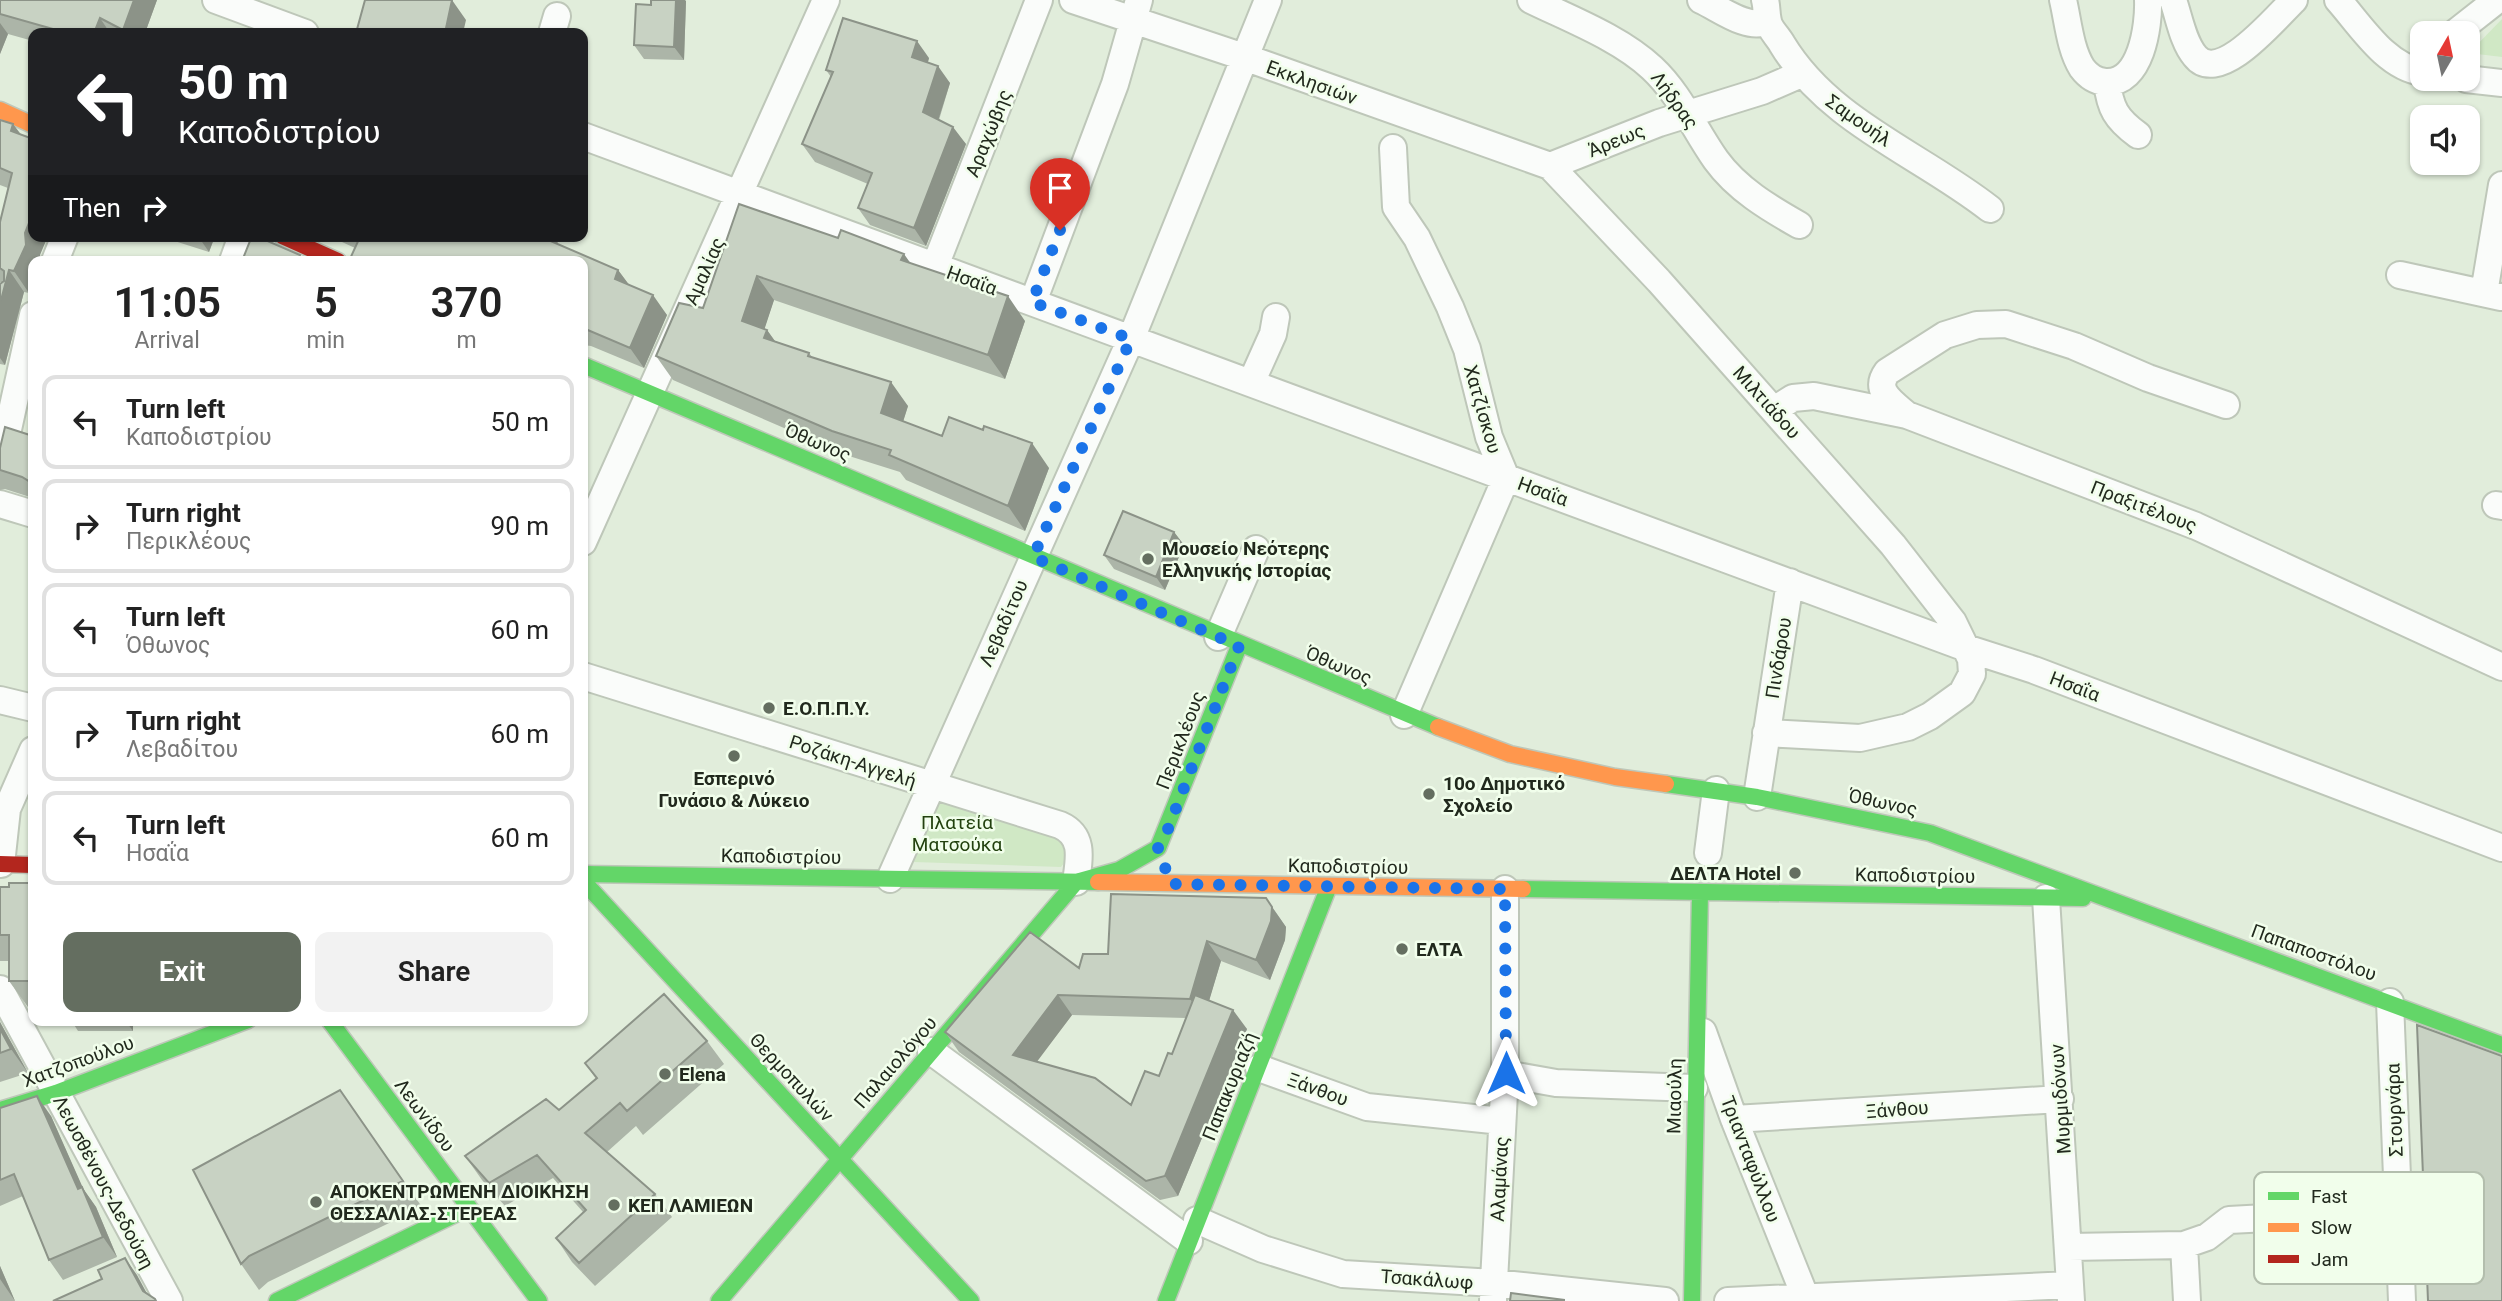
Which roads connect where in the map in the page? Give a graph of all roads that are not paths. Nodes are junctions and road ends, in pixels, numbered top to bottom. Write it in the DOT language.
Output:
graph roads {
  1 [pos="216,0"];
  2 [pos="826,0"];
  3 [pos="1039,0"];
  4 [pos="1073,0"];
  5 [pos="1268,0"];
  6 [pos="1531,0"];
  7 [pos="1701,0"];
  8 [pos="2063,0"];
  9 [pos="2148,0"];
  10 [pos="2173,0"];
  11 [pos="2294,0"];
  12 [pos="2338,0"];
  13 [pos="2497,0"];
  14 [pos="1137,10"];
  15 [pos="1766,10"];
  16 [pos="2470,21"];
  17 [pos="292,28"];
  18 [pos="1244,57"];
  19 [pos="2410,65"];
  20 [pos="1801,74"];
  21 [pos="2480,81"];
  22 [pos="2107,82"];
  23 [pos="2502,83"];
  24 [pos="0,110"];
  25 [pos="1688,114"];
  26 [pos="28,123"];
  27 [pos="2138,135"];
  28 [pos="588,138"];
  29 [pos="1393,148"];
  30 [pos="1550,166"];
  31 [pos="2502,185"];
  32 [pos="738,194"];
  33 [pos="1990,209"];
  34 [pos="1799,225"];
  35 [pos="295,242"];
  36 [pos="327,256"];
  37 [pos="935,266"];
  38 [pos="2400,275"];
  39 [pos="2493,295"];
  40 [pos="1032,302"];
  41 [pos="1276,317"];
  42 [pos="28,338"];
  43 [pos="1131,339"];
  44 [pos="588,367"];
  45 [pos="1251,383"];
  46 [pos="650,393"];
  47 [pos="2226,405"];
  48 [pos="1774,411"];
  49 [pos="1907,415"];
  50 [pos="0,466"];
  51 [pos="1506,478"];
  52 [pos="0,504"];
  53 [pos="28,512"];
  54 [pos="588,531"];
  55 [pos="1255,549"];
  56 [pos="1033,557"];
  57 [pos="1790,582"];
  58 [pos="1228,641"];
  59 [pos="1969,649"];
  60 [pos="2502,667"];
  61 [pos="588,678"];
  62 [pos="0,700"];
  63 [pos="28,707"];
  64 [pos="1404,715"];
  65 [pos="1766,733"];
  66 [pos="28,761"];
  67 [pos="930,786"];
  68 [pos="1716,790"];
  69 [pos="1757,797"];
  70 [pos="1965,844"];
  71 [pos="1158,848"];
  72 [pos="2502,848"];
  73 [pos="1708,853"];
  74 [pos="0,864"];
  75 [pos="28,865"];
  76 [pos="588,874"];
  77 [pos="890,879"];
  78 [pos="1076,882"];
  79 [pos="1171,884"];
  80 [pos="588,886"];
  81 [pos="1329,886"];
  82 [pos="1505,889"];
  83 [pos="1700,892"];
  84 [pos="1959,896"];
  85 [pos="2046,898"];
  86 [pos="2112,899"];
  87 [pos="0,989"];
  88 [pos="2390,1002"];
  89 [pos="1697,1015"];
  90 [pos="232,1026"];
  91 [pos="333,1026"];
  92 [pos="2502,1045"];
  93 [pos="932,1051"];
  94 [pos="1259,1068"];
  95 [pos="1506,1073"];
  96 [pos="1694,1088"];
  97 [pos="56,1093"];
  98 [pos="2060,1099"];
  99 [pos="0,1110"];
  100 [pos="1734,1119"];
  101 [pos="1502,1121"];
  102 [pos="839,1158"];
  103 [pos="2397,1172"];
  104 [pos="468,1208"];
  105 [pos="2254,1219"];
  106 [pos="1193,1230"];
  107 [pos="2184,1245"];
  108 [pos="2069,1247"];
  109 [pos="1494,1292"];
  110 [pos="2071,1293"];
  111 [pos="1806,1298"];
  112 [pos="169,1301"];
  113 [pos="278,1301"];
  114 [pos="539,1301"];
  115 [pos="719,1301"];
  116 [pos="971,1301"];
  117 [pos="1166,1301"];
  118 [pos="1665,1301"];
  119 [pos="1692,1301"];
  120 [pos="1728,1301"];
  121 [pos="2187,1301"];
  1 -- 17 [label="street"];
  2 -- 32 [label="street, Αμαλίας"];
  3 -- 37 [label="street, Αραχώβης"];
  4 -- 14 [label="street, Εκκλησιών"];
  5 -- 18 [label="street, Λεβαδίτου"];
  6 -- 25 [label="street, Λήδρας"];
  7 -- 15 [label="street"];
  8 -- 22 [label="street"];
  9 -- 22 [label="street"];
  10 -- 11 [label="street"];
  12 -- 19 [label="street"];
  13 -- 16 [label="street"];
  14 -- 18 [label="street, Εκκλησιών"];
  14 -- 40 [label="street"];
  15 -- 20 [label="street, Σαμουήλ"];
  18 -- 30 [label="street, Εκκλησιών"];
  18 -- 43 [label="street, Λεβαδίτου"];
  20 -- 25 [label="street, Άρεως"];
  20 -- 33 [label="street, Σαμουήλ"];
  21 -- 23 [label="street"];
  22 -- 27 [label="street"];
  24 -- 26 [label="main road"];
  25 -- 30 [label="street, Άρεως"];
  25 -- 34 [label="street, Λήδρας"];
  28 -- 32 [label="street, Ησαΐα"];
  29 -- 51 [label="street, Χατζίσκου"];
  30 -- 48 [label="street, Μιλτιάδου"];
  31 -- 39 [label="street"];
  32 -- 37 [label="street, Ησαΐα"];
  32 -- 46 [label="street, Αμαλίας"];
  35 -- 36 [label="main road"];
  37 -- 40 [label="street, Ησαΐα"];
  38 -- 39 [label="street"];
  40 -- 43 [label="street, Ησαΐα"];
  41 -- 45 [label="street"];
  42 -- 50 [label="street"];
  43 -- 45 [label="street, Ησαΐα"];
  43 -- 56 [label="street, Λεβαδίτου"];
  44 -- 46 [label="main road, Όθωνος"];
  45 -- 51 [label="street, Ησαΐα"];
  46 -- 54 [label="street, Αμαλίας"];
  46 -- 56 [label="main road, Όθωνος"];
  47 -- 49 [label="street"];
  48 -- 49 [label="street, Πραξιτέλους"];
  48 -- 59 [label="street, Μιλτιάδου"];
  49 -- 60 [label="street, Πραξιτέλους"];
  51 -- 57 [label="street, Ησαΐα"];
  51 -- 64 [label="street, Χατζίσκου"];
  52 -- 53 [label="street"];
  55 -- 58 [label="street"];
  56 -- 58 [label="main road, Όθωνος"];
  56 -- 67 [label="street, Λεβαδίτου"];
  57 -- 59 [label="street, Ησαΐα"];
  57 -- 65 [label="street, Πινδάρου"];
  58 -- 64 [label="main road, Όθωνος"];
  58 -- 71 [label="main road, Περικλέους"];
  59 -- 65 [label="street"];
  59 -- 72 [label="street, Ησαΐα"];
  61 -- 67 [label="street, Ροζάκη-Αγγελή"];
  62 -- 63 [label="street"];
  64 -- 68 [label="main road, Όθωνος"];
  65 -- 69 [label="street, Πινδάρου"];
  66 -- 74 [label="street"];
  67 -- 77 [label="street, Λεβαδίτου"];
  67 -- 78 [label="street, Ροζάκη-Αγγελή"];
  68 -- 69 [label="main road, Όθωνος"];
  68 -- 73 [label="street"];
  69 -- 70 [label="main road, Όθωνος"];
  70 -- 84 [label="main road"];
  70 -- 86 [label="main road, Όθωνος"];
  71 -- 78 [label="main road"];
  71 -- 79 [label="main road"];
  74 -- 75 [label="main road"];
  76 -- 77 [label="main road, Καποδιστρίου"];
  77 -- 78 [label="main road, Καποδιστρίου"];
  78 -- 79 [label="main road, Καποδιστρίου"];
  78 -- 93 [label="main road, Παλαιολόγου"];
  79 -- 81 [label="main road, Καποδιστρίου"];
  80 -- 102 [label="main road, Θερμοπυλών"];
  81 -- 82 [label="main road, Καποδιστρίου"];
  81 -- 94 [label="main road, Παπακυριαζή"];
  82 -- 83 [label="main road, Καποδιστρίου"];
  82 -- 95 [label="street, Αλαμάνας"];
  83 -- 84 [label="main road, Καποδιστρίου"];
  83 -- 89 [label="main road, Μιαούλη"];
  84 -- 85 [label="main road, Καποδιστρίου"];
  85 -- 86 [label="main road, Καποδιστρίου"];
  85 -- 98 [label="street, Μυρμιδόνων"];
  86 -- 88 [label="main road, Παπαποστόλου"];
  87 -- 97 [label="street, Λεωσθένους-Δεδούση"];
  88 -- 92 [label="main road, Παπαποστόλου"];
  88 -- 103 [label="street, Στουρνάρα"];
  89 -- 96 [label="main road, Μιαούλη"];
  89 -- 100 [label="street, Τριανταφύλλου"];
  90 -- 97 [label="main road, Χατζοπούλου"];
  91 -- 104 [label="main road, Λεωνίδου"];
  93 -- 102 [label="main road, Παλαιολόγου"];
  93 -- 106 [label="street, Τσακάλωφ"];
  94 -- 101 [label="street, Ξάνθου"];
  94 -- 106 [label="main road, Παπακυριαζή"];
  95 -- 96 [label="street"];
  95 -- 101 [label="street, Αλαμάνας"];
  96 -- 119 [label="main road, Μιαούλη"];
  97 -- 99 [label="main road, Χατζοπούλου"];
  97 -- 112 [label="street, Λεωσθένους-Δεδούση"];
  98 -- 100 [label="street, Ξάνθου"];
  98 -- 108 [label="street, Μυρμιδόνων"];
  100 -- 111 [label="street, Τριανταφύλλου"];
  101 -- 109 [label="street, Αλαμάνας"];
  102 -- 115 [label="main road, Παλαιολόγου"];
  102 -- 116 [label="main road, Θερμοπυλών"];
  104 -- 113 [label="main road"];
  104 -- 114 [label="main road, Λεωνίδου"];
  105 -- 107 [label="street"];
  106 -- 109 [label="street, Τσακάλωφ"];
  106 -- 117 [label="main road, Παπακυριαζή"];
  107 -- 108 [label="street"];
  107 -- 121 [label="street"];
  108 -- 110 [label="street, Μυρμιδόνων"];
  109 -- 118 [label="street, Τσακάλωφ"];
  110 -- 111 [label="street"];
  111 -- 120 [label="street"];
}
